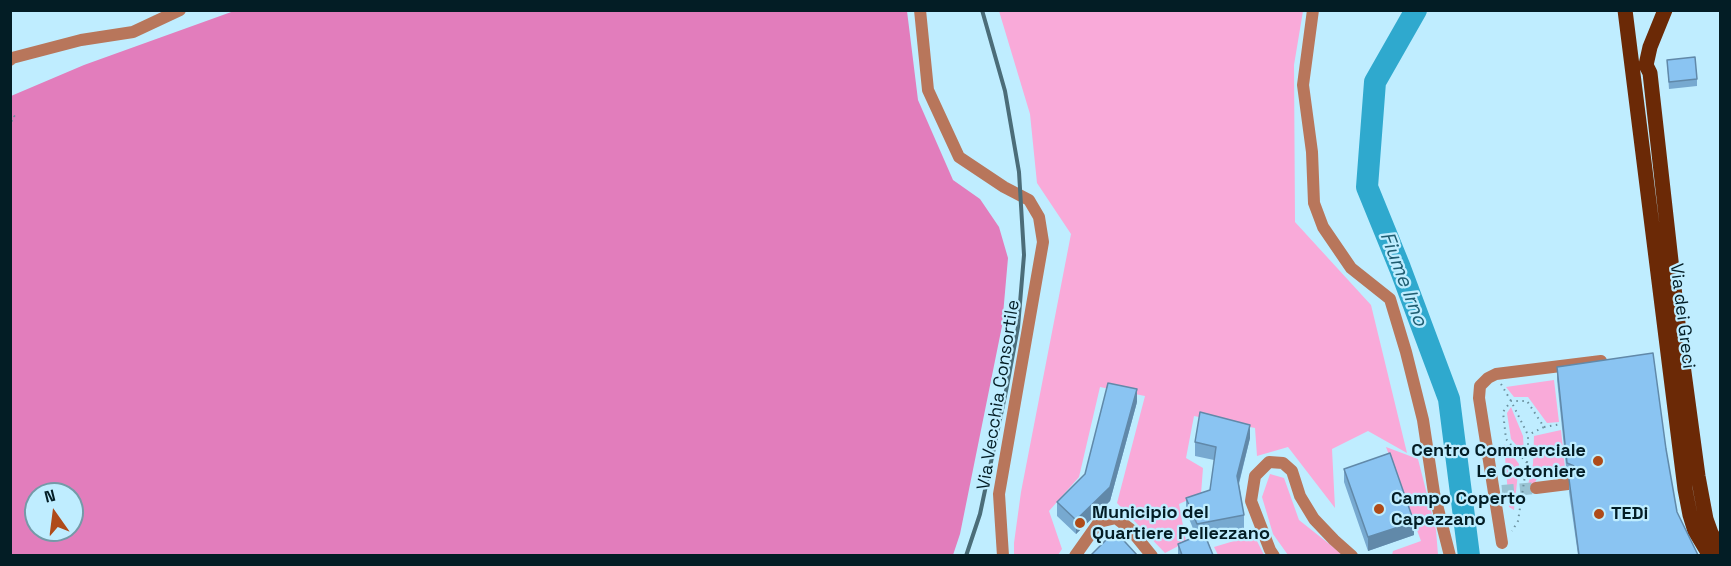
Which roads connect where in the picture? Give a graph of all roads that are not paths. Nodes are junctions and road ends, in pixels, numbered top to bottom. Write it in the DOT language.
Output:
graph roads {
  1 [pos="180,10"];
  2 [pos="920,10"];
  3 [pos="1313,10"];
  4 [pos="1624,10"];
  5 [pos="1665,10"];
  6 [pos="11,58"];
  7 [pos="1609,360"];
  8 [pos="1568,484"];
  9 [pos="1536,488"];
  10 [pos="1505,541"];
  11 [pos="1720,548"];
  12 [pos="1705,553"];
  13 [pos="1003,555"];
  14 [pos="1075,555"];
  15 [pos="1152,555"];
  16 [pos="1274,555"];
  17 [pos="1352,555"];
  18 [pos="1450,555"];
  1 -- 6 [label="street"];
  2 -- 13 [label="street, Via Vecchia Consortile"];
  3 -- 18 [label="street"];
  4 -- 12 [label="main road, Via dei Greci"];
  5 -- 11 [label="main road, Via dei Greci"];
  7 -- 10 [label="street"];
  8 -- 9 [label="street"];
  14 -- 15 [label="street"];
  16 -- 17 [label="street"];
}
